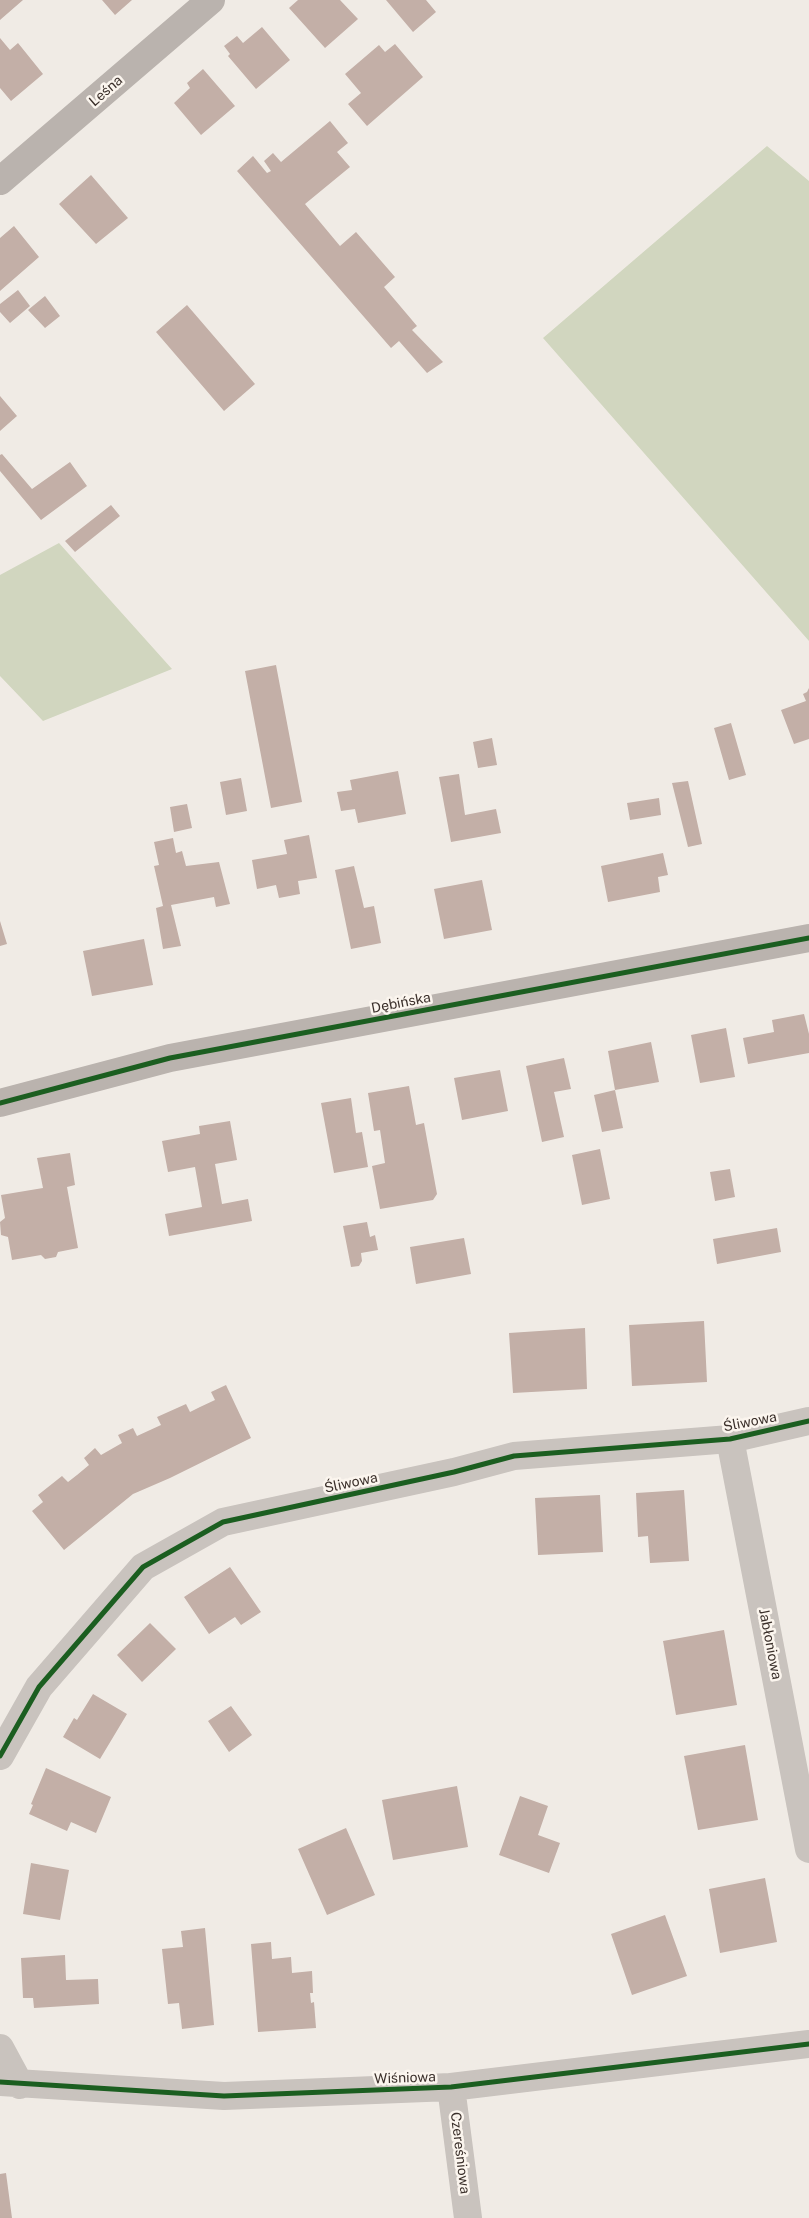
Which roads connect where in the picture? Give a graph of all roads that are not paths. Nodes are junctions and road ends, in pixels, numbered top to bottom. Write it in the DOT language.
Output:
graph roads {
  1 [pos="211,0"];
  2 [pos="0,181"];
  3 [pos="809,938"];
  4 [pos="0,1103"];
  5 [pos="809,1421"];
  6 [pos="730,1439"];
  7 [pos="0,1756"];
  8 [pos="809,1849"];
  9 [pos="809,2044"];
  10 [pos="0,2048"];
  11 [pos="10,2083"];
  12 [pos="451,2087"];
  13 [pos="468,2218"];
  1 -- 2 [label="street, Leśna"];
  3 -- 4 [label="street, Dębińska"];
  5 -- 6 [label="street, Śliwowa"];
  6 -- 7 [label="street, Śliwowa"];
  6 -- 8 [label="street, Jabłoniowa"];
  9 -- 12 [label="street, Wiśniowa"];
  10 -- 11 [label="street"];
  11 -- 12 [label="street, Wiśniowa"];
  12 -- 13 [label="street, Czereśniowa"];
}
